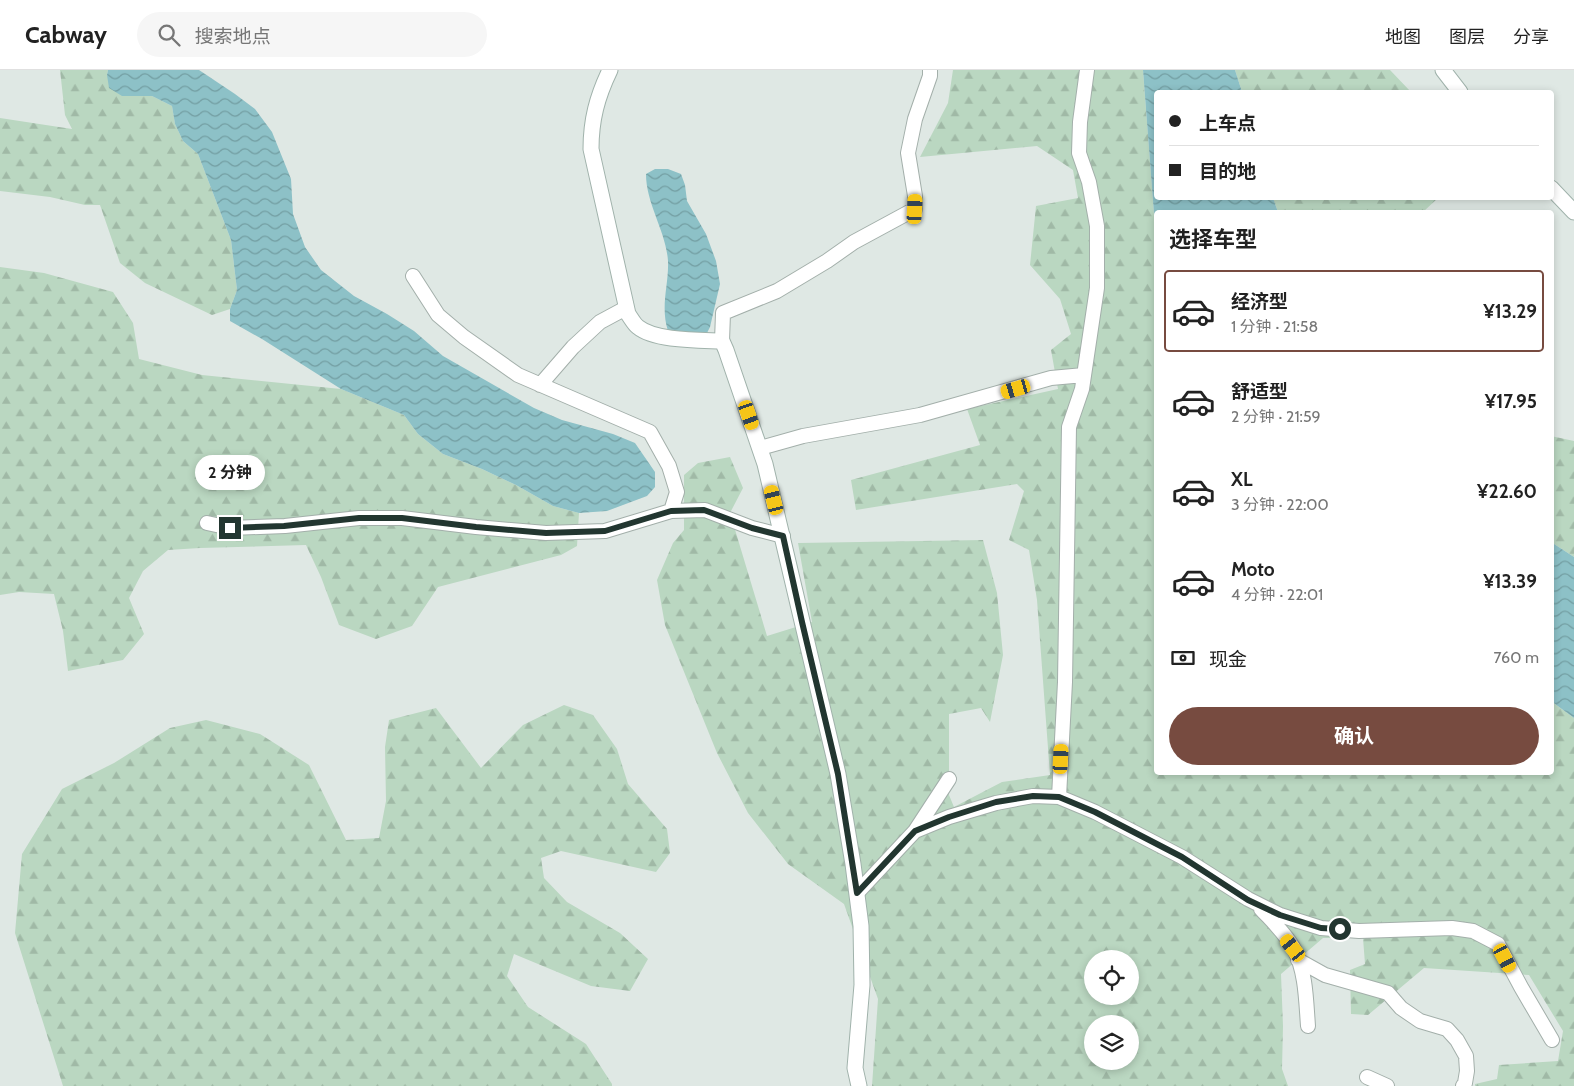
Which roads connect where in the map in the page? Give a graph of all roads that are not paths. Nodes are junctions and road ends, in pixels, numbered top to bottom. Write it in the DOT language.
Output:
graph roads {
  1 [pos="610,70"];
  2 [pos="930,70"];
  3 [pos="1087,70"];
  4 [pos="1443,70"];
  5 [pos="1458,90"];
  6 [pos="1554,191"];
  7 [pos="1574,212"];
  8 [pos="413,276"];
  9 [pos="626,308"];
  10 [pos="722,341"];
  11 [pos="1084,376"];
  12 [pos="540,385"];
  13 [pos="760,448"];
  14 [pos="671,511"];
  15 [pos="206,523"];
  16 [pos="783,536"];
  17 [pos="949,779"];
  18 [pos="1059,797"];
  19 [pos="915,831"];
  20 [pos="857,893"];
  21 [pos="1255,903"];
  22 [pos="1298,960"];
  23 [pos="1308,1026"];
  24 [pos="1552,1040"];
  25 [pos="1367,1077"];
  26 [pos="859,1086"];
  27 [pos="1387,1086"];
  28 [pos="1463,1086"];
  1 -- 9 [label="street"];
  2 -- 10 [label="street"];
  3 -- 11 [label="street"];
  4 -- 5 [label="street"];
  6 -- 7 [label="street"];
  8 -- 12 [label="street"];
  9 -- 10 [label="street"];
  9 -- 12 [label="street"];
  10 -- 13 [label="street"];
  11 -- 13 [label="street"];
  11 -- 18 [label="street"];
  12 -- 14 [label="street"];
  13 -- 16 [label="street"];
  14 -- 15 [label="street"];
  14 -- 16 [label="street"];
  16 -- 20 [label="street"];
  17 -- 19 [label="street"];
  18 -- 19 [label="street"];
  18 -- 21 [label="street"];
  19 -- 20 [label="street"];
  20 -- 26 [label="street"];
  21 -- 22 [label="street"];
  21 -- 24 [label="street"];
  22 -- 23 [label="street"];
  22 -- 28 [label="street"];
  25 -- 27 [label="street"];
}
